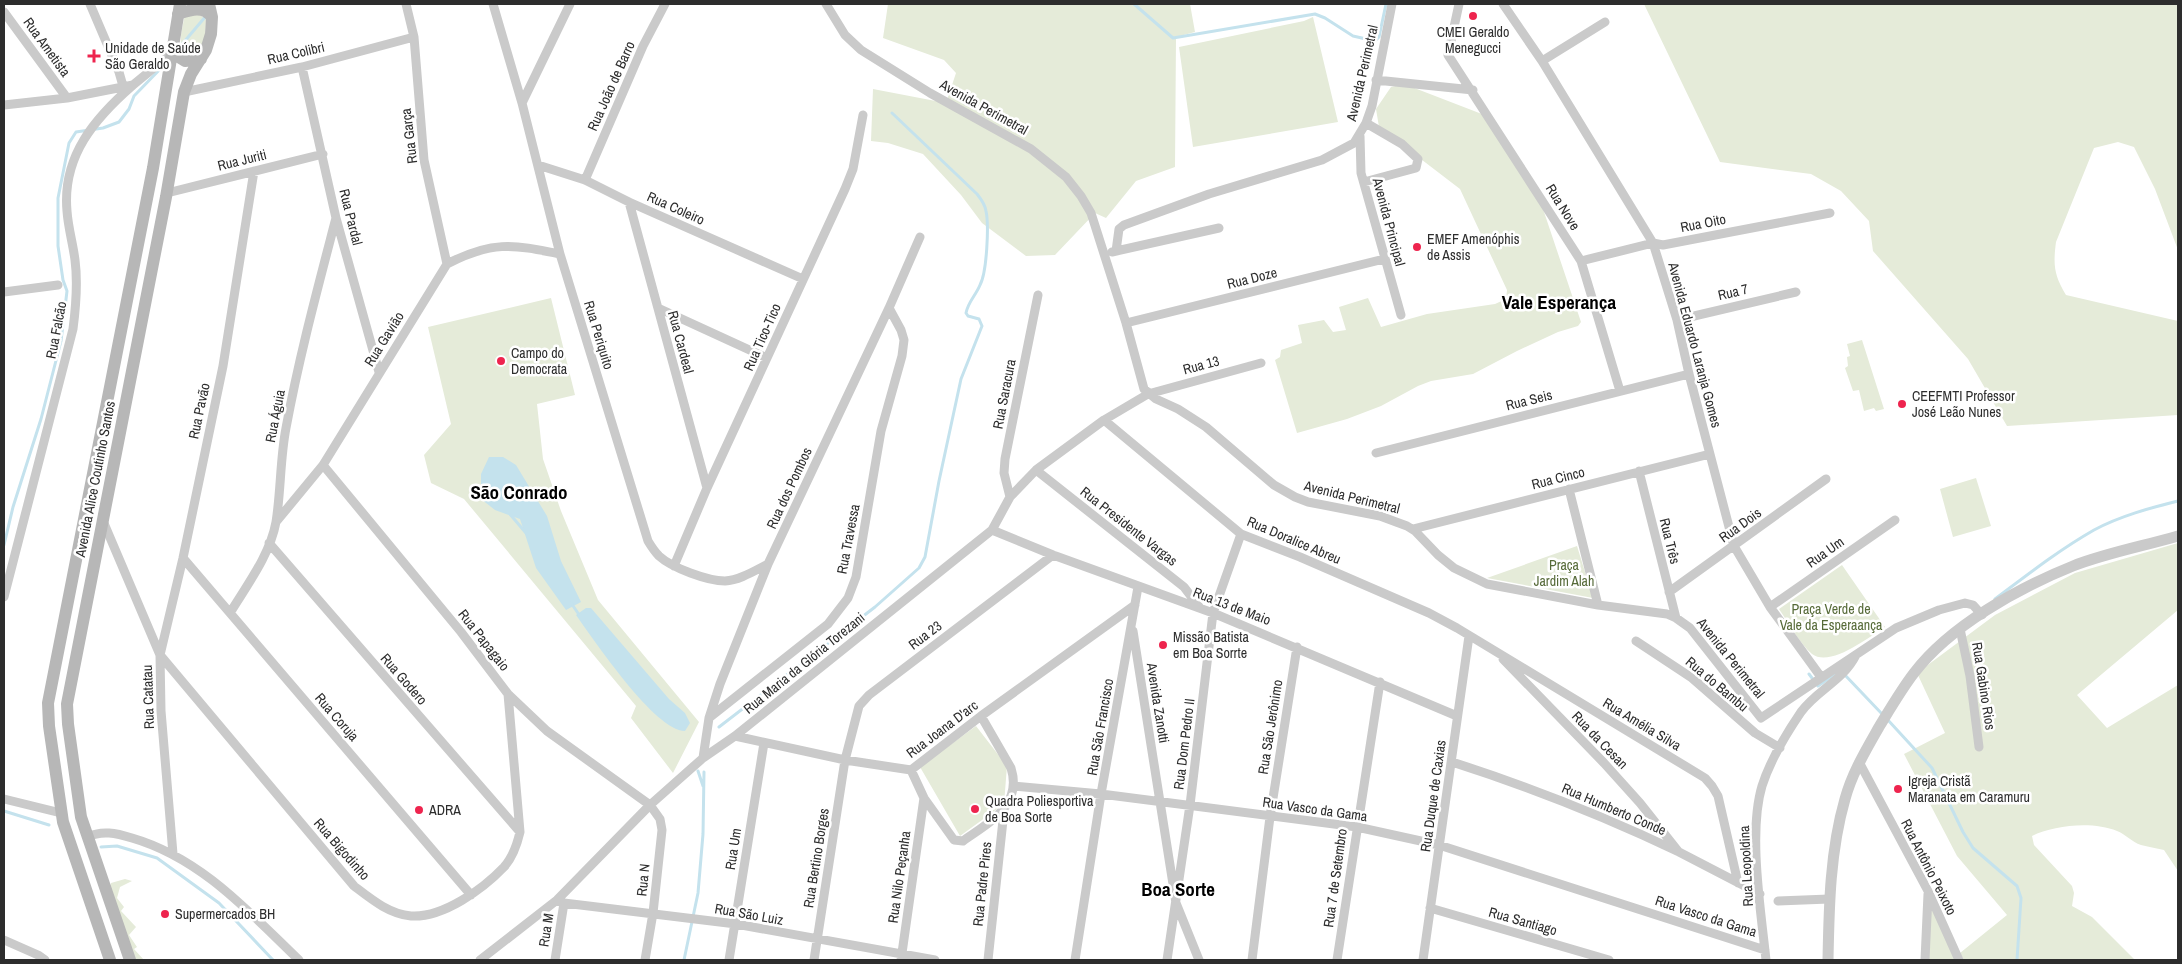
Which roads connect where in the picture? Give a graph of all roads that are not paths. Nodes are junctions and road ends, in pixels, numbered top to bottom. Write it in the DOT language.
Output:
graph roads {
  1 [pos="90,4"];
  2 [pos="195,4"];
  3 [pos="208,4"];
  4 [pos="215,4"];
  5 [pos="406,4"];
  6 [pos="493,4"];
  7 [pos="570,4"];
  8 [pos="665,4"];
  9 [pos="826,4"];
  10 [pos="1392,4"];
  11 [pos="1459,4"];
  12 [pos="1503,4"];
  13 [pos="180,10"];
  14 [pos="4,12"];
  15 [pos="212,17"];
  16 [pos="1606,22"];
  17 [pos="414,37"];
  18 [pos="172,53"];
  19 [pos="200,60"];
  20 [pos="1542,61"];
  21 [pos="302,67"];
  22 [pos="1376,80"];
  23 [pos="133,85"];
  24 [pos="123,86"];
  25 [pos="1472,90"];
  26 [pos="184,92"];
  27 [pos="67,98"];
  28 [pos="522,103"];
  29 [pos="4,105"];
  30 [pos="863,115"];
  31 [pos="1366,123"];
  32 [pos="1360,136"];
  33 [pos="323,154"];
  34 [pos="538,165"];
  35 [pos="254,171"];
  36 [pos="585,180"];
  37 [pos="1364,182"];
  38 [pos="167,193"];
  39 [pos="629,202"];
  40 [pos="1830,213"];
  41 [pos="336,218"];
  42 [pos="1219,228"];
  43 [pos="920,237"];
  44 [pos="1652,243"];
  45 [pos="1116,251"];
  46 [pos="560,254"];
  47 [pos="1105,254"];
  48 [pos="1384,259"];
  49 [pos="1581,261"];
  50 [pos="446,264"];
  51 [pos="802,279"];
  52 [pos="58,285"];
  53 [pos="4,292"];
  54 [pos="1796,292"];
  55 [pos="1038,295"];
  56 [pos="658,308"];
  57 [pos="889,308"];
  58 [pos="1401,315"];
  59 [pos="1677,320"];
  60 [pos="1126,323"];
  61 [pos="767,358"];
  62 [pos="1261,363"];
  63 [pos="379,372"];
  64 [pos="1689,374"];
  65 [pos="1620,391"];
  66 [pos="1148,394"];
  67 [pos="1104,420"];
  68 [pos="1376,453"];
  69 [pos="1710,454"];
  70 [pos="323,465"];
  71 [pos="1036,470"];
  72 [pos="1639,471"];
  73 [pos="1826,479"];
  74 [pos="707,488"];
  75 [pos="1569,489"];
  76 [pos="1010,497"];
  77 [pos="102,520"];
  78 [pos="1895,520"];
  79 [pos="276,522"];
  80 [pos="1413,529"];
  81 [pos="992,530"];
  82 [pos="1240,534"];
  83 [pos="2178,536"];
  84 [pos="269,543"];
  85 [pos="1734,546"];
  86 [pos="1053,555"];
  87 [pos="183,558"];
  88 [pos="768,564"];
  89 [pos="674,566"];
  90 [pos="5,584"];
  91 [pos="1138,587"];
  92 [pos="1668,592"];
  93 [pos="4,597"];
  94 [pos="1135,605"];
  95 [pos="1598,605"];
  96 [pos="1770,607"];
  97 [pos="1201,608"];
  98 [pos="230,613"];
  99 [pos="1213,613"];
  100 [pos="1982,615"];
  101 [pos="1676,618"];
  102 [pos="1132,624"];
  103 [pos="1960,630"];
  104 [pos="1470,636"];
  105 [pos="1636,642"];
  106 [pos="1297,647"];
  107 [pos="1496,652"];
  108 [pos="1857,653"];
  109 [pos="160,655"];
  110 [pos="1821,677"];
  111 [pos="1380,682"];
  112 [pos="508,694"];
  113 [pos="980,716"];
  114 [pos="1458,716"];
  115 [pos="710,718"];
  116 [pos="735,736"];
  117 [pos="764,743"];
  118 [pos="1979,747"];
  119 [pos="1780,748"];
  120 [pos="703,758"];
  121 [pos="846,760"];
  122 [pos="1452,762"];
  123 [pos="1859,762"];
  124 [pos="911,770"];
  125 [pos="1014,786"];
  126 [pos="1101,794"];
  127 [pos="924,798"];
  128 [pos="4,799"];
  129 [pos="1160,802"];
  130 [pos="650,804"];
  131 [pos="1190,805"];
  132 [pos="1004,811"];
  133 [pos="61,813"];
  134 [pos="1270,816"];
  135 [pos="1357,827"];
  136 [pos="520,832"];
  137 [pos="87,837"];
  138 [pos="1439,845"];
  139 [pos="1678,852"];
  140 [pos="173,854"];
  141 [pos="1738,883"];
  142 [pos="1928,891"];
  143 [pos="471,894"];
  144 [pos="1760,894"];
  145 [pos="1829,899"];
  146 [pos="1778,901"];
  147 [pos="561,902"];
  148 [pos="1176,903"];
  149 [pos="1430,908"];
  150 [pos="653,913"];
  151 [pos="736,924"];
  152 [pos="4,940"];
  153 [pos="817,940"];
  154 [pos="1765,950"];
  155 [pos="901,958"];
  156 [pos="45,960"];
  157 [pos="110,960"];
  158 [pos="130,960"];
  159 [pos="300,960"];
  160 [pos="480,960"];
  161 [pos="556,960"];
  162 [pos="645,960"];
  163 [pos="729,960"];
  164 [pos="814,960"];
  165 [pos="935,960"];
  166 [pos="988,960"];
  167 [pos="1075,960"];
  168 [pos="1167,960"];
  169 [pos="1199,960"];
  170 [pos="1252,960"];
  171 [pos="1337,960"];
  172 [pos="1423,960"];
  173 [pos="1608,960"];
  174 [pos="1766,960"];
  175 [pos="1828,960"];
  176 [pos="1925,960"];
  177 [pos="1959,960"];
  1 -- 24 [label="street"];
  2 -- 13 [label="main road"];
  3 -- 15 [label="main road, Avenida Alice Coutinho Santos"];
  4 -- 15 [label="street"];
  5 -- 17 [label="street, Rua Garça"];
  6 -- 28 [label="street, Rua Periquito"];
  7 -- 28 [label="street"];
  8 -- 36 [label="street, Rua João de Barro"];
  9 -- 47 [label="street, Avenida Perimetral"];
  10 -- 22 [label="street, Avenida Perimetral"];
  11 -- 25 [label="street, Rua Nove"];
  12 -- 20 [label="street, Avenida Eduardo Laranja Gomes"];
  13 -- 15 [label="main road"];
  13 -- 18 [label="main road, Avenida Alice Coutinho Santos"];
  14 -- 27 [label="street, Rua Ametista"];
  15 -- 19 [label="main road, Avenida Alice Coutinho Santos"];
  16 -- 20 [label="street"];
  17 -- 21 [label="street, Rua Colibri"];
  17 -- 50 [label="street, Rua Garça"];
  18 -- 19 [label="main road"];
  18 -- 23 [label="street, Rua Falcão"];
  18 -- 133 [label="main road, Avenida Alice Coutinho Santos"];
  19 -- 26 [label="main road, Avenida Alice Coutinho Santos"];
  20 -- 44 [label="street, Avenida Eduardo Laranja Gomes"];
  21 -- 26 [label="street, Rua Colibri"];
  21 -- 33 [label="street, Rua Pardal"];
  22 -- 25 [label="street"];
  22 -- 31 [label="street, Avenida Perimetral"];
  23 -- 24 [label="street"];
  23 -- 90 [label="street, Rua Falcão"];
  24 -- 27 [label="street"];
  25 -- 49 [label="street, Rua Nove"];
  26 -- 38 [label="main road, Avenida Alice Coutinho Santos"];
  27 -- 29 [label="street"];
  28 -- 34 [label="street, Rua Periquito"];
  30 -- 51 [label="street, Rua Tico-Tico"];
  31 -- 32 [label="street, Avenida Perimetral"];
  31 -- 37 [label="street"];
  32 -- 37 [label="street, Avenida Principal"];
  32 -- 45 [label="street, Avenida Perimetral"];
  33 -- 35 [label="street, Rua Juriti"];
  33 -- 41 [label="street, Rua Pardal"];
  34 -- 36 [label="street, Rua Coleiro"];
  34 -- 46 [label="street, Rua Periquito"];
  35 -- 38 [label="street, Rua Juriti"];
  35 -- 87 [label="street, Rua Pavão"];
  36 -- 39 [label="street, Rua Coleiro"];
  37 -- 48 [label="street, Avenida Principal"];
  38 -- 77 [label="main road, Avenida Alice Coutinho Santos"];
  39 -- 51 [label="street, Rua Coleiro"];
  39 -- 56 [label="street, Rua Cardeal"];
  40 -- 44 [label="street, Rua Oito"];
  41 -- 63 [label="street, Rua Pardal"];
  41 -- 79 [label="street, Rua Águia"];
  42 -- 45 [label="street"];
  43 -- 57 [label="street, Rua dos Pombos"];
  44 -- 49 [label="street, Rua Oito"];
  44 -- 59 [label="street, Avenida Eduardo Laranja Gomes"];
  45 -- 47 [label="street"];
  46 -- 50 [label="street"];
  46 -- 89 [label="street, Rua Periquito"];
  47 -- 60 [label="street, Avenida Perimetral"];
  48 -- 58 [label="street, Avenida Principal"];
  48 -- 60 [label="street, Rua Doze"];
  49 -- 65 [label="street, Rua Nove"];
  50 -- 63 [label="street, Rua Gavião"];
  51 -- 61 [label="street, Rua Tico-Tico"];
  52 -- 53 [label="street"];
  54 -- 59 [label="street, Rua 7"];
  55 -- 76 [label="street, Rua Saracura"];
  56 -- 61 [label="street"];
  56 -- 74 [label="street, Rua Cardeal"];
  57 -- 88 [label="street, Rua dos Pombos"];
  57 -- 115 [label="street, Rua Travessa"];
  59 -- 64 [label="street, Avenida Eduardo Laranja Gomes"];
  60 -- 66 [label="street, Avenida Perimetral"];
  61 -- 74 [label="street, Rua Tico-Tico"];
  62 -- 66 [label="street, Rua 13"];
  63 -- 70 [label="street, Rua Gavião"];
  64 -- 65 [label="street, Rua Seis"];
  64 -- 69 [label="street, Avenida Eduardo Laranja Gomes"];
  65 -- 68 [label="street, Rua Seis"];
  66 -- 67 [label="street, Rua Maria da Glória Torezani"];
  66 -- 80 [label="street, Avenida Perimetral"];
  67 -- 71 [label="street, Rua Maria da Glória Torezani"];
  67 -- 82 [label="street, Rua Doralice Abreu"];
  69 -- 72 [label="street, Rua Cinco"];
  69 -- 85 [label="street, Avenida Eduardo Laranja Gomes"];
  70 -- 79 [label="street, Rua Gavião"];
  70 -- 112 [label="street, Rua Papagaio"];
  71 -- 76 [label="street, Rua Maria da Glória Torezani"];
  71 -- 97 [label="street, Rua Presidente Vargas"];
  72 -- 75 [label="street, Rua Cinco"];
  72 -- 92 [label="street, Rua Três"];
  73 -- 85 [label="street, Rua Dois"];
  74 -- 89 [label="street, Rua Tico-Tico"];
  75 -- 80 [label="street, Rua Cinco"];
  75 -- 95 [label="street"];
  76 -- 81 [label="street, Rua Maria da Glória Torezani"];
  77 -- 109 [label="street, Rua Catatau"];
  77 -- 137 [label="main road, Avenida Alice Coutinho Santos"];
  78 -- 96 [label="street, Rua Um"];
  79 -- 84 [label="street, Rua Águia"];
  80 -- 95 [label="street, Avenida Perimetral"];
  81 -- 86 [label="street, Rua 13 de Maio"];
  81 -- 116 [label="street, Rua Maria da Glória Torezani"];
  82 -- 99 [label="street, Rua Dom Pedro II"];
  82 -- 104 [label="street, Rua Doralice Abreu"];
  83 -- 100 [label="street"];
  84 -- 98 [label="street, Rua Águia"];
  84 -- 136 [label="street, Rua Godero"];
  85 -- 92 [label="street, Rua Dois"];
  85 -- 96 [label="street, Avenida Eduardo Laranja Gomes"];
  86 -- 91 [label="street, Rua 13 de Maio"];
  86 -- 121 [label="street, Rua 23"];
  87 -- 98 [label="street, Rua Coruja"];
  87 -- 109 [label="street, Rua Pavão"];
  88 -- 89 [label="street, Rua Periquito"];
  88 -- 115 [label="street, Rua dos Pombos"];
  90 -- 93 [label="street, Rua Falcão"];
  91 -- 94 [label="street, Rua São Francisco"];
  91 -- 97 [label="street, Rua 13 de Maio"];
  92 -- 101 [label="street, Rua Três"];
  94 -- 102 [label="street, Rua São Francisco"];
  94 -- 113 [label="street, Rua Joana D'arc"];
  95 -- 101 [label="street, Avenida Perimetral"];
  96 -- 110 [label="street, Avenida Eduardo Laranja Gomes"];
  97 -- 99 [label="street, Rua 13 de Maio"];
  98 -- 143 [label="street, Rua Coruja"];
  99 -- 106 [label="street, Rua 13 de Maio"];
  99 -- 131 [label="street, Rua Dom Pedro II"];
  100 -- 103 [label="street"];
  100 -- 108 [label="street, Avenida Perimetral"];
  101 -- 110 [label="street, Avenida Perimetral"];
  102 -- 126 [label="street, Rua São Francisco"];
  102 -- 129 [label="street, Avenida Zanotti"];
  103 -- 118 [label="street, Rua Gabino Rios"];
  103 -- 123 [label="street"];
  104 -- 107 [label="street, Rua Amélia Silva"];
  104 -- 114 [label="street, Rua Duque de Caxias"];
  105 -- 119 [label="street, Rua do Bambu"];
  106 -- 111 [label="street, Rua 13 de Maio"];
  106 -- 134 [label="street, Rua São Jerônimo"];
  107 -- 139 [label="street, Rua da Cesan"];
  107 -- 141 [label="street, Rua Amélia Silva"];
  108 -- 110 [label="street, Avenida Perimetral"];
  108 -- 119 [label="street, Rua Leopoldina"];
  109 -- 140 [label="street, Rua Catatau"];
  109 -- 143 [label="street, Rua Bigodinho"];
  111 -- 114 [label="street, Rua 13 de Maio"];
  111 -- 135 [label="street, Rua 7 de Setembro"];
  112 -- 130 [label="street, Rua Papagaio"];
  112 -- 136 [label="street, Rua Bigodinho"];
  113 -- 124 [label="street, Rua Joana D'arc"];
  113 -- 125 [label="street"];
  114 -- 122 [label="street, Rua Duque de Caxias"];
  115 -- 120 [label="street, Rua dos Pombos"];
  116 -- 117 [label="street, Rua Joana D'arc"];
  116 -- 120 [label="street, Rua Maria da Glória Torezani"];
  117 -- 121 [label="street, Rua Joana D'arc"];
  117 -- 151 [label="street, Rua Um"];
  119 -- 144 [label="street, Rua Leopoldina"];
  120 -- 130 [label="street, Rua Maria da Glória Torezani"];
  121 -- 124 [label="street, Rua Joana D'arc"];
  121 -- 153 [label="street, Rua Bertino Borges"];
  122 -- 138 [label="street, Rua Duque de Caxias"];
  122 -- 139 [label="street, Rua Humberto Conde"];
  123 -- 142 [label="street, Rua Antônio Peixoto"];
  123 -- 145 [label="street"];
  124 -- 127 [label="street"];
  125 -- 126 [label="street, Rua Vasco da Gama"];
  125 -- 132 [label="street"];
  126 -- 129 [label="street, Rua Vasco da Gama"];
  126 -- 167 [label="street, Rua São Francisco"];
  127 -- 132 [label="street"];
  127 -- 155 [label="street, Rua Nilo Peçanha"];
  128 -- 133 [label="street"];
  129 -- 131 [label="street, Rua Vasco da Gama"];
  129 -- 148 [label="street, Avenida Zanotti"];
  130 -- 147 [label="street, Rua Maria da Glória Torezani"];
  130 -- 150 [label="street, Rua N"];
  131 -- 134 [label="street, Rua Vasco da Gama"];
  131 -- 148 [label="street, Rua Dom Pedro II"];
  132 -- 166 [label="street, Rua Padre Pires"];
  133 -- 157 [label="main road, Avenida Alice Coutinho Santos"];
  134 -- 135 [label="street, Rua Vasco da Gama"];
  134 -- 170 [label="street, Rua São Jerônimo"];
  135 -- 138 [label="street, Rua Vasco da Gama"];
  135 -- 171 [label="street, Rua 7 de Setembro"];
  136 -- 143 [label="street, Rua Bigodinho"];
  137 -- 140 [label="street"];
  137 -- 158 [label="main road, Avenida Alice Coutinho Santos"];
  138 -- 149 [label="street, Rua Duque de Caxias"];
  138 -- 154 [label="street, Rua Vasco da Gama"];
  139 -- 141 [label="street, Rua Humberto Conde"];
  140 -- 159 [label="street"];
  141 -- 144 [label="street, Rua Humberto Conde"];
  142 -- 176 [label="street"];
  142 -- 177 [label="street, Rua Antônio Peixoto"];
  144 -- 154 [label="street, Rua Leopoldina"];
  145 -- 146 [label="street"];
  145 -- 175 [label="street"];
  147 -- 150 [label="street, Rua São Luiz"];
  147 -- 160 [label="street, Rua Maria da Glória Torezani"];
  147 -- 161 [label="street, Rua M"];
  148 -- 168 [label="street, Rua Dom Pedro II"];
  148 -- 169 [label="street, Avenida Zanotti"];
  149 -- 172 [label="street, Rua Duque de Caxias"];
  149 -- 173 [label="street, Rua Santiago"];
  150 -- 151 [label="street, Rua São Luiz"];
  150 -- 162 [label="street, Rua N"];
  151 -- 153 [label="street, Rua São Luiz"];
  151 -- 163 [label="street, Rua Um"];
  152 -- 156 [label="street"];
  153 -- 155 [label="street, Rua São Luiz"];
  153 -- 164 [label="street, Rua Bertino Borges"];
  154 -- 174 [label="street, Rua Leopoldina"];
  155 -- 165 [label="street, Rua São Luiz"];
}
